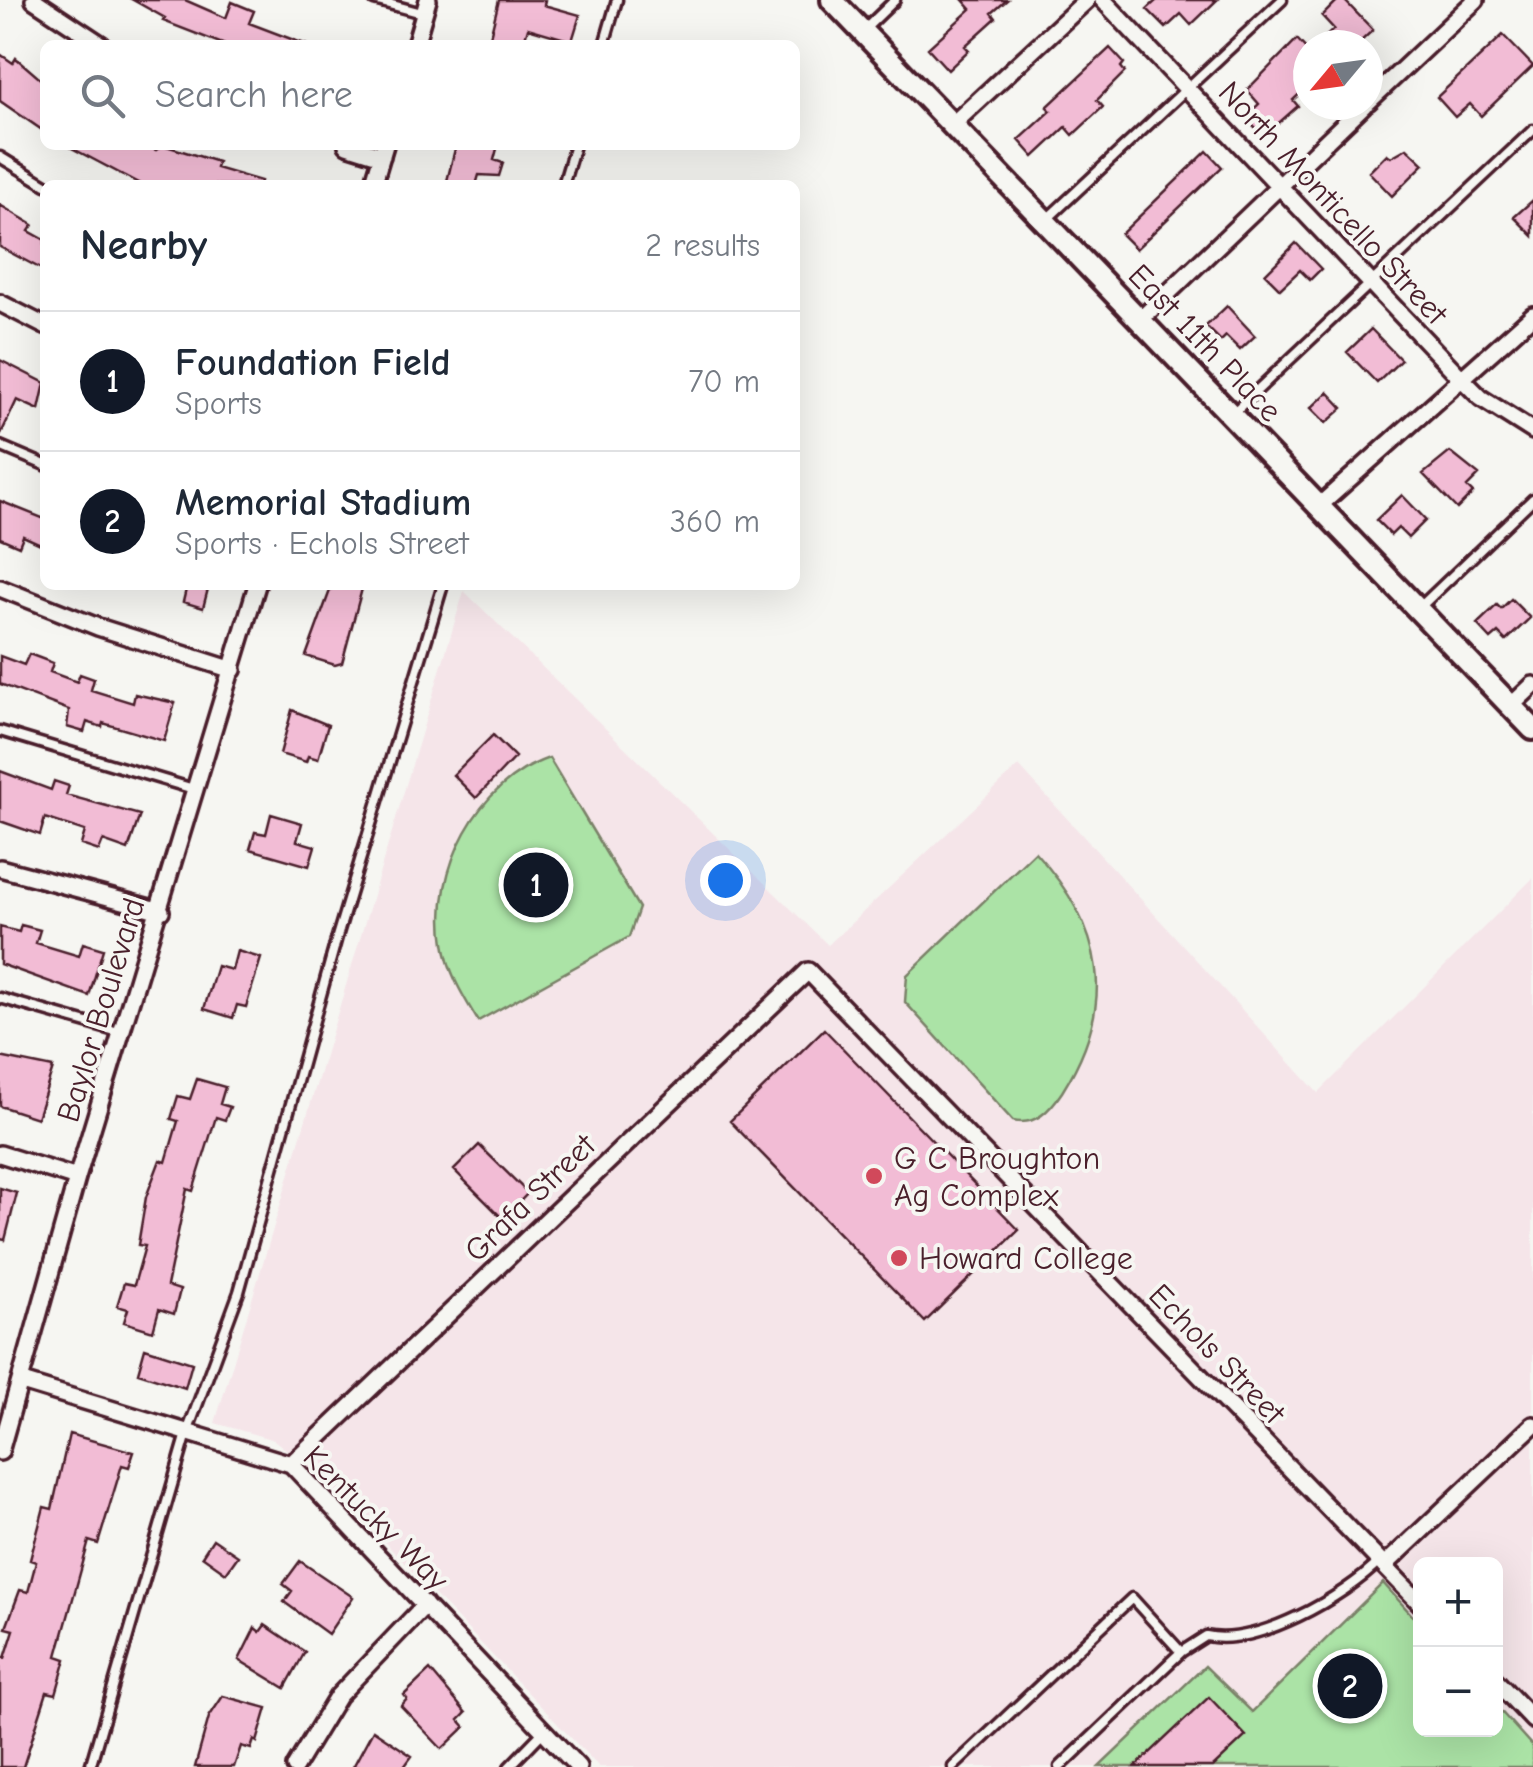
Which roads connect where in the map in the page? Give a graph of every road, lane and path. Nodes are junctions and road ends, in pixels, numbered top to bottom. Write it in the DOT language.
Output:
graph roads {
  1 [pos="34,0"];
  2 [pos="374,0"];
  3 [pos="617,0"];
  4 [pos="832,0"];
  5 [pos="895,0"];
  6 [pos="1086,0"];
  7 [pos="1102,0"];
  8 [pos="1282,0"];
  9 [pos="1476,0"];
  10 [pos="426,7"];
  11 [pos="863,31"];
  12 [pos="94,40"];
  13 [pos="416,40"];
  14 [pos="605,40"];
  15 [pos="1383,87"];
  16 [pos="1186,88"];
  17 [pos="1348,120"];
  18 [pos="953,124"];
  19 [pos="1533,130"];
  20 [pos="383,150"];
  21 [pos="574,150"];
  22 [pos="0,157"];
  23 [pos="374,180"];
  24 [pos="564,180"];
  25 [pos="40,181"];
  26 [pos="1279,185"];
  27 [pos="1046,220"];
  28 [pos="1371,283"];
  29 [pos="0,303"];
  30 [pos="1533,315"];
  31 [pos="1141,318"];
  32 [pos="40,323"];
  33 [pos="1460,377"];
  34 [pos="1232,414"];
  35 [pos="1533,431"];
  36 [pos="0,446"];
  37 [pos="40,463"];
  38 [pos="1533,499"];
  39 [pos="1320,506"];
  40 [pos="0,588"];
  41 [pos="256,590"];
  42 [pos="442,590"];
  43 [pos="1418,609"];
  44 [pos="232,670"];
  45 [pos="1533,685"];
  46 [pos="1511,706"];
  47 [pos="1533,729"];
  48 [pos="0,730"];
  49 [pos="197,790"];
  50 [pos="0,868"];
  51 [pos="162,911"];
  52 [pos="808,972"];
  53 [pos="0,998"];
  54 [pos="122,1033"];
  55 [pos="0,1154"];
  56 [pos="77,1178"];
  57 [pos="22,1382"];
  58 [pos="1533,1425"];
  59 [pos="188,1430"];
  60 [pos="0,1452"];
  61 [pos="291,1464"];
  62 [pos="1382,1564"];
  63 [pos="1413,1597"];
  64 [pos="425,1605"];
  65 [pos="1181,1652"];
  66 [pos="1503,1688"];
  67 [pos="1533,1720"];
  68 [pos="544,1731"];
  69 [pos="90,1767"];
  70 [pos="295,1767"];
  71 [pos="509,1767"];
  72 [pos="578,1767"];
  73 [pos="953,1767"];
  74 [pos="1060,1767"];
  1 -- 12 [label="street"];
  2 -- 10 [label="lane"];
  3 -- 14 [label="lane"];
  4 -- 11 [label="street, East 11th Place"];
  5 -- 11 [label="lane"];
  6 -- 18 [label="street"];
  7 -- 16 [label="street, North Monticello Street"];
  8 -- 16 [label="lane"];
  9 -- 15 [label="street"];
  10 -- 13 [label="street"];
  11 -- 18 [label="street, East 11th Place"];
  16 -- 26 [label="street, North Monticello Street"];
  16 -- 27 [label="lane"];
  17 -- 26 [label="street"];
  18 -- 27 [label="street, East 11th Place"];
  19 -- 28 [label="lane"];
  20 -- 23 [label="street"];
  21 -- 24 [label="lane"];
  22 -- 25 [label="lane"];
  26 -- 28 [label="street, North Monticello Street"];
  26 -- 31 [label="street"];
  27 -- 31 [label="street, East 11th Place"];
  28 -- 33 [label="street, North Monticello Street"];
  28 -- 34 [label="lane"];
  29 -- 32 [label="street"];
  30 -- 33 [label="street"];
  31 -- 34 [label="street, East 11th Place"];
  33 -- 35 [label="street, North Monticello Street"];
  33 -- 39 [label="street"];
  34 -- 39 [label="street, East 11th Place"];
  36 -- 37 [label="lane"];
  38 -- 43 [label="lane"];
  39 -- 43 [label="street, East 11th Place"];
  40 -- 44 [label="street"];
  41 -- 44 [label="street, Baylor Boulevard"];
  42 -- 59 [label="lane"];
  43 -- 46 [label="street, East 11th Place"];
  44 -- 49 [label="street, Baylor Boulevard"];
  45 -- 46 [label="street"];
  46 -- 47 [label="street, East 11th Place"];
  48 -- 49 [label="lane"];
  49 -- 51 [label="street, Baylor Boulevard"];
  50 -- 51 [label="street"];
  51 -- 54 [label="street, Baylor Boulevard"];
  52 -- 61 [label="street, Grafa Street"];
  52 -- 62 [label="street, Echols Street"];
  53 -- 54 [label="lane"];
  54 -- 56 [label="street, Baylor Boulevard"];
  55 -- 56 [label="street"];
  56 -- 57 [label="street, Baylor Boulevard"];
  57 -- 59 [label="street, Kentucky Way"];
  57 -- 60 [label="street, Baylor Boulevard"];
  58 -- 62 [label="street"];
  59 -- 61 [label="street, Kentucky Way"];
  59 -- 69 [label="lane"];
  61 -- 64 [label="street, Kentucky Way"];
  62 -- 63 [label="street, Echols Street"];
  62 -- 65 [label="lane"];
  64 -- 68 [label="street, Kentucky Way"];
  64 -- 70 [label="street"];
  65 -- 73 [label="lane"];
  65 -- 74 [label="lane"];
  66 -- 67 [label="street"];
  68 -- 71 [label="lane"];
  68 -- 72 [label="street, Kentucky Way"];
}
